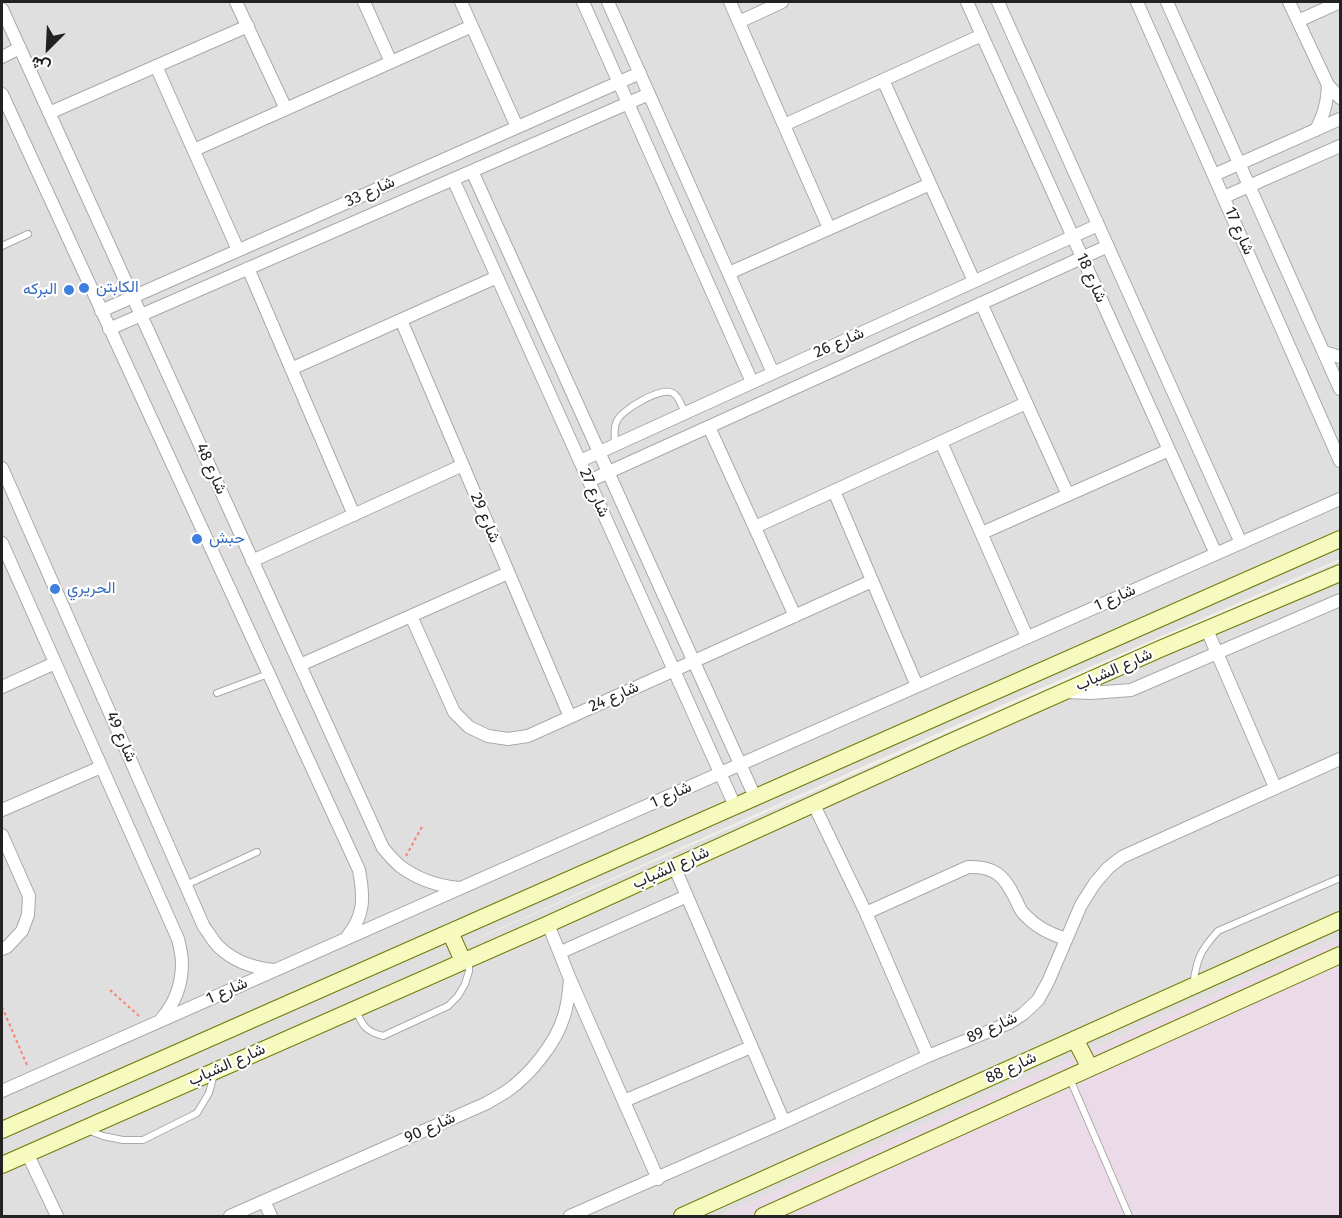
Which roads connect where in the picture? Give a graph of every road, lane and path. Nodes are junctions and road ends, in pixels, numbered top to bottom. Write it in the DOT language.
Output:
graph roads {
  1 [pos="236,2"];
  2 [pos="364,2"];
  3 [pos="461,2"];
  4 [pos="584,2"];
  5 [pos="608,2"];
  6 [pos="730,2"];
  7 [pos="782,2"];
  8 [pos="967,2"];
  9 [pos="998,2"];
  10 [pos="1137,2"];
  11 [pos="1167,2"];
  12 [pos="1289,2"];
  13 [pos="1341,2"];
  14 [pos="2,9"];
  15 [pos="1298,21"];
  16 [pos="739,22"];
  17 [pos="248,26"];
  18 [pos="472,26"];
  19 [pos="982,35"];
  20 [pos="20,48"];
  21 [pos="2,57"];
  22 [pos="392,62"];
  23 [pos="156,66"];
  24 [pos="639,73"];
  25 [pos="883,80"];
  26 [pos="619,82"];
  27 [pos="1328,85"];
  28 [pos="2,94"];
  29 [pos="649,94"];
  30 [pos="1341,98"];
  31 [pos="628,103"];
  32 [pos="286,109"];
  33 [pos="49,113"];
  34 [pos="1341,119"];
  35 [pos="784,125"];
  36 [pos="518,127"];
  37 [pos="1316,130"];
  38 [pos="1341,146"];
  39 [pos="194,150"];
  40 [pos="1326,152"];
  41 [pos="1341,155"];
  42 [pos="1240,164"];
  43 [pos="472,171"];
  44 [pos="1214,176"];
  45 [pos="453,179"];
  46 [pos="930,184"];
  47 [pos="1250,186"];
  48 [pos="1224,197"];
  49 [pos="1098,225"];
  50 [pos="829,228"];
  51 [pos="28,234"];
  52 [pos="1073,237"];
  53 [pos="2,246"];
  54 [pos="1108,246"];
  55 [pos="238,250"];
  56 [pos="1082,257"];
  57 [pos="248,268"];
  58 [pos="729,273"];
  59 [pos="497,277"];
  60 [pos="974,282"];
  61 [pos="132,297"];
  62 [pos="981,303"];
  63 [pos="101,310"];
  64 [pos="141,315"];
  65 [pos="401,320"];
  66 [pos="110,329"];
  67 [pos="1324,352"];
  68 [pos="1341,357"];
  69 [pos="291,369"];
  70 [pos="773,373"];
  71 [pos="752,382"];
  72 [pos="1341,389"];
  73 [pos="1026,403"];
  74 [pos="685,412"];
  75 [pos="709,427"];
  76 [pos="941,442"];
  77 [pos="615,444"];
  78 [pos="1169,450"];
  79 [pos="599,452"];
  80 [pos="580,460"];
  81 [pos="1341,461"];
  82 [pos="463,465"];
  83 [pos="2,468"];
  84 [pos="609,472"];
  85 [pos="589,481"];
  86 [pos="834,491"];
  87 [pos="1068,495"];
  88 [pos="1341,499"];
  89 [pos="354,515"];
  90 [pos="755,527"];
  91 [pos="981,533"];
  92 [pos="1341,539"];
  93 [pos="2,543"];
  94 [pos="1241,543"];
  95 [pos="1216,554"];
  96 [pos="252,561"];
  97 [pos="6,565"];
  98 [pos="508,573"];
  99 [pos="1341,573"];
  100 [pos="872,581"];
  101 [pos="1341,600"];
  102 [pos="411,616"];
  103 [pos="795,616"];
  104 [pos="1148,624"];
  105 [pos="1207,630"];
  106 [pos="1027,637"];
  107 [pos="1160,649"];
  108 [pos="1216,653"];
  109 [pos="694,661"];
  110 [pos="55,663"];
  111 [pos="300,665"];
  112 [pos="674,670"];
  113 [pos="268,674"];
  114 [pos="917,686"];
  115 [pos="2,687"];
  116 [pos="1064,692"];
  117 [pos="217,693"];
  118 [pos="570,717"];
  119 [pos="1341,759"];
  120 [pos="740,764"];
  121 [pos="101,767"];
  122 [pos="720,773"];
  123 [pos="1275,787"];
  124 [pos="755,797"];
  125 [pos="813,803"];
  126 [pos="735,806"];
  127 [pos="2,810"];
  128 [pos="423,825"];
  129 [pos="2,835"];
  130 [pos="257,852"];
  131 [pos="400,866"];
  132 [pos="674,866"];
  133 [pos="1341,878"];
  134 [pos="186,885"];
  135 [pos="460,888"];
  136 [pos="687,896"];
  137 [pos="866,914"];
  138 [pos="1341,920"];
  139 [pos="548,924"];
  140 [pos="450,932"];
  141 [pos="346,939"];
  142 [pos="1066,939"];
  143 [pos="2,950"];
  144 [pos="561,952"];
  145 [pos="1341,955"];
  146 [pos="466,959"];
  147 [pos="275,970"];
  148 [pos="570,979"];
  149 [pos="1193,985"];
  150 [pos="110,990"];
  151 [pos="2,1007"];
  152 [pos="355,1009"];
  153 [pos="154,1023"];
  154 [pos="1075,1039"];
  155 [pos="751,1047"];
  156 [pos="928,1056"];
  157 [pos="1090,1068"];
  158 [pos="215,1071"];
  159 [pos="33,1077"];
  160 [pos="1070,1078"];
  161 [pos="2,1091"];
  162 [pos="624,1101"];
  163 [pos="784,1122"];
  164 [pos="84,1128"];
  165 [pos="2,1130"];
  166 [pos="27,1153"];
  167 [pos="2,1165"];
  168 [pos="658,1179"];
  169 [pos="264,1202"];
  170 [pos="57,1216"];
  171 [pos="230,1216"];
  172 [pos="271,1216"];
  173 [pos="570,1216"];
  174 [pos="682,1216"];
  175 [pos="763,1216"];
  176 [pos="1129,1216"];
  1 -- 17 [label="street"];
  2 -- 22 [label="street"];
  3 -- 18 [label="street"];
  4 -- 26 [label="street"];
  5 -- 24 [label="street"];
  6 -- 16 [label="street"];
  7 -- 16 [label="street"];
  8 -- 19 [label="street, شارع 18"];
  9 -- 49 [label="street, شارع 18"];
  10 -- 44 [label="street, شارع 17"];
  11 -- 42 [label="street, شارع 17"];
  12 -- 15 [label="street"];
  13 -- 15 [label="street"];
  14 -- 20 [label="street, شارع 48"];
  15 -- 27 [label="street"];
  16 -- 35 [label="street"];
  17 -- 23 [label="street"];
  17 -- 32 [label="street"];
  18 -- 22 [label="street"];
  18 -- 36 [label="street"];
  19 -- 25 [label="street"];
  19 -- 52 [label="street, شارع 18"];
  20 -- 21 [label="street"];
  20 -- 33 [label="street, شارع 48"];
  22 -- 32 [label="street"];
  23 -- 33 [label="street"];
  23 -- 39 [label="street"];
  24 -- 26 [label="street, شارع 33"];
  24 -- 29 [label="street"];
  25 -- 35 [label="street"];
  25 -- 46 [label="street"];
  26 -- 31 [label="street"];
  26 -- 36 [label="street, شارع 33"];
  27 -- 30 [label="street"];
  27 -- 37 [label="street"];
  28 -- 63 [label="street, شارع 48"];
  29 -- 31 [label="street, شارع 33"];
  29 -- 58 [label="street"];
  31 -- 43 [label="street, شارع 33"];
  31 -- 71 [label="street"];
  32 -- 39 [label="street"];
  33 -- 61 [label="street, شارع 48"];
  34 -- 37 [label="street"];
  35 -- 50 [label="street"];
  36 -- 55 [label="street, شارع 33"];
  37 -- 42 [label="street"];
  38 -- 40 [label="street"];
  39 -- 55 [label="street"];
  40 -- 41 [label="street"];
  40 -- 47 [label="street"];
  42 -- 44 [label="street"];
  42 -- 47 [label="street, شارع 17"];
  43 -- 45 [label="street, شارع 33"];
  43 -- 79 [label="street, شارع 27"];
  44 -- 48 [label="street, شارع 17"];
  45 -- 57 [label="street, شارع 33"];
  45 -- 59 [label="street, شارع 27"];
  46 -- 50 [label="street"];
  46 -- 60 [label="street"];
  47 -- 48 [label="street"];
  47 -- 67 [label="street, شارع 17"];
  48 -- 81 [label="street, شارع 17"];
  49 -- 52 [label="street, شارع 26"];
  49 -- 54 [label="street, شارع 18"];
  50 -- 58 [label="street"];
  51 -- 53 [label="lane"];
  52 -- 56 [label="street, شارع 18"];
  52 -- 60 [label="street, شارع 26"];
  54 -- 56 [label="street, شارع 26"];
  54 -- 94 [label="street, شارع 18"];
  55 -- 61 [label="street, شارع 33"];
  56 -- 62 [label="street, شارع 26"];
  56 -- 78 [label="street, شارع 18"];
  57 -- 64 [label="street, شارع 33"];
  57 -- 69 [label="street"];
  58 -- 70 [label="street"];
  59 -- 65 [label="street"];
  59 -- 80 [label="street, شارع 27"];
  60 -- 70 [label="street, شارع 26"];
  61 -- 63 [label="street, شارع 33"];
  61 -- 64 [label="street, شارع 48"];
  62 -- 73 [label="street"];
  62 -- 75 [label="street, شارع 26"];
  63 -- 66 [label="street, شارع 48"];
  64 -- 66 [label="street, شارع 33"];
  64 -- 96 [label="street, شارع 48"];
  65 -- 69 [label="street"];
  65 -- 82 [label="street, شارع 29"];
  66 -- 113 [label="street, شارع 48"];
  67 -- 68 [label="street"];
  67 -- 72 [label="street, شارع 17"];
  69 -- 89 [label="street"];
  70 -- 71 [label="street, شارع 26"];
  71 -- 74 [label="street, شارع 26"];
  73 -- 76 [label="street"];
  73 -- 87 [label="street"];
  74 -- 77 [label="street, شارع 26"];
  74 -- 77 [label="lane"];
  75 -- 84 [label="street, شارع 26"];
  75 -- 90 [label="street"];
  76 -- 86 [label="street"];
  76 -- 91 [label="street"];
  77 -- 79 [label="street, شارع 26"];
  78 -- 87 [label="street"];
  78 -- 95 [label="street, شارع 18"];
  79 -- 80 [label="street, شارع 26"];
  79 -- 84 [label="street, شارع 27"];
  80 -- 85 [label="street, شارع 27"];
  82 -- 89 [label="street"];
  82 -- 98 [label="street, شارع 29"];
  83 -- 134 [label="street, شارع 49"];
  84 -- 85 [label="street, شارع 26"];
  84 -- 109 [label="street, شارع 27"];
  85 -- 112 [label="street, شارع 27"];
  86 -- 90 [label="street"];
  86 -- 100 [label="street"];
  87 -- 91 [label="street"];
  88 -- 94 [label="street, شارع 1"];
  89 -- 96 [label="street"];
  90 -- 103 [label="street"];
  91 -- 106 [label="street"];
  92 -- 104 [label="street, شارع الشباب"];
  93 -- 97 [label="street, شارع 49"];
  94 -- 95 [label="street, شارع 1"];
  95 -- 106 [label="street, شارع 1"];
  96 -- 111 [label="street, شارع 48"];
  97 -- 110 [label="street, شارع 49"];
  98 -- 102 [label="street"];
  98 -- 118 [label="street, شارع 29"];
  99 -- 105 [label="street, شارع الشباب"];
  100 -- 103 [label="street, شارع 24"];
  100 -- 114 [label="street"];
  101 -- 108 [label="street"];
  102 -- 111 [label="street"];
  102 -- 118 [label="street, شارع 24"];
  103 -- 109 [label="street, شارع 24"];
  104 -- 107 [label="street"];
  104 -- 124 [label="street, شارع الشباب"];
  105 -- 107 [label="street, شارع الشباب"];
  105 -- 108 [label="street"];
  106 -- 114 [label="street, شارع 1"];
  107 -- 116 [label="street, شارع الشباب"];
  108 -- 116 [label="street"];
  108 -- 123 [label="street"];
  109 -- 112 [label="street, شارع 24"];
  109 -- 120 [label="street, شارع 27"];
  110 -- 115 [label="street"];
  110 -- 121 [label="street, شارع 49"];
  111 -- 131 [label="street, شارع 48"];
  112 -- 118 [label="street, شارع 24"];
  112 -- 122 [label="street, شارع 27"];
  113 -- 117 [label="lane"];
  113 -- 141 [label="street, شارع 48"];
  114 -- 120 [label="street, شارع 1"];
  116 -- 125 [label="street, شارع الشباب"];
  119 -- 123 [label="street, شارع 89"];
  120 -- 122 [label="street, شارع 1"];
  120 -- 124 [label="street, شارع 27"];
  121 -- 127 [label="street"];
  121 -- 153 [label="street, شارع 49"];
  122 -- 126 [label="street, شارع 27"];
  122 -- 135 [label="street, شارع 1"];
  123 -- 142 [label="street, شارع 89"];
  124 -- 126 [label="street, شارع الشباب"];
  125 -- 132 [label="street, شارع الشباب"];
  125 -- 137 [label="street"];
  126 -- 140 [label="street, شارع الشباب"];
  128 -- 131 [label="path"];
  129 -- 143 [label="street"];
  130 -- 134 [label="lane"];
  131 -- 135 [label="street, شارع 48"];
  132 -- 136 [label="street"];
  132 -- 139 [label="street, شارع الشباب"];
  133 -- 149 [label="lane"];
  134 -- 147 [label="street, شارع 49"];
  135 -- 141 [label="street, شارع 1"];
  136 -- 144 [label="street"];
  136 -- 155 [label="street"];
  137 -- 142 [label="street"];
  137 -- 156 [label="street"];
  138 -- 149 [label="street, شارع 88"];
  139 -- 144 [label="street"];
  139 -- 146 [label="street, شارع الشباب"];
  140 -- 146 [label="street"];
  140 -- 165 [label="street, شارع الشباب"];
  141 -- 147 [label="street, شارع 1"];
  142 -- 156 [label="street, شارع 89"];
  144 -- 148 [label="street"];
  145 -- 157 [label="street, شارع 88"];
  146 -- 152 [label="street, شارع الشباب"];
  146 -- 152 [label="lane"];
  147 -- 153 [label="street, شارع 1"];
  148 -- 162 [label="street"];
  148 -- 169 [label="street, شارع 90"];
  149 -- 154 [label="street, شارع 88"];
  150 -- 153 [label="path"];
  151 -- 159 [label="path"];
  152 -- 158 [label="street, شارع الشباب"];
  153 -- 159 [label="street, شارع 1"];
  154 -- 157 [label="street"];
  154 -- 174 [label="street, شارع 88"];
  155 -- 162 [label="street"];
  155 -- 163 [label="street"];
  156 -- 163 [label="street, شارع 89"];
  157 -- 160 [label="street, شارع 88"];
  158 -- 164 [label="street, شارع الشباب"];
  158 -- 164 [label="lane"];
  159 -- 161 [label="street, شارع 1"];
  160 -- 175 [label="street, شارع 88"];
  160 -- 176 [label="lane"];
  162 -- 168 [label="street"];
  163 -- 168 [label="street, شارع 89"];
  164 -- 166 [label="street, شارع الشباب"];
  166 -- 167 [label="street, شارع الشباب"];
  166 -- 170 [label="street"];
  168 -- 173 [label="street, شارع 89"];
  169 -- 171 [label="street, شارع 90"];
  169 -- 172 [label="street"];
}
